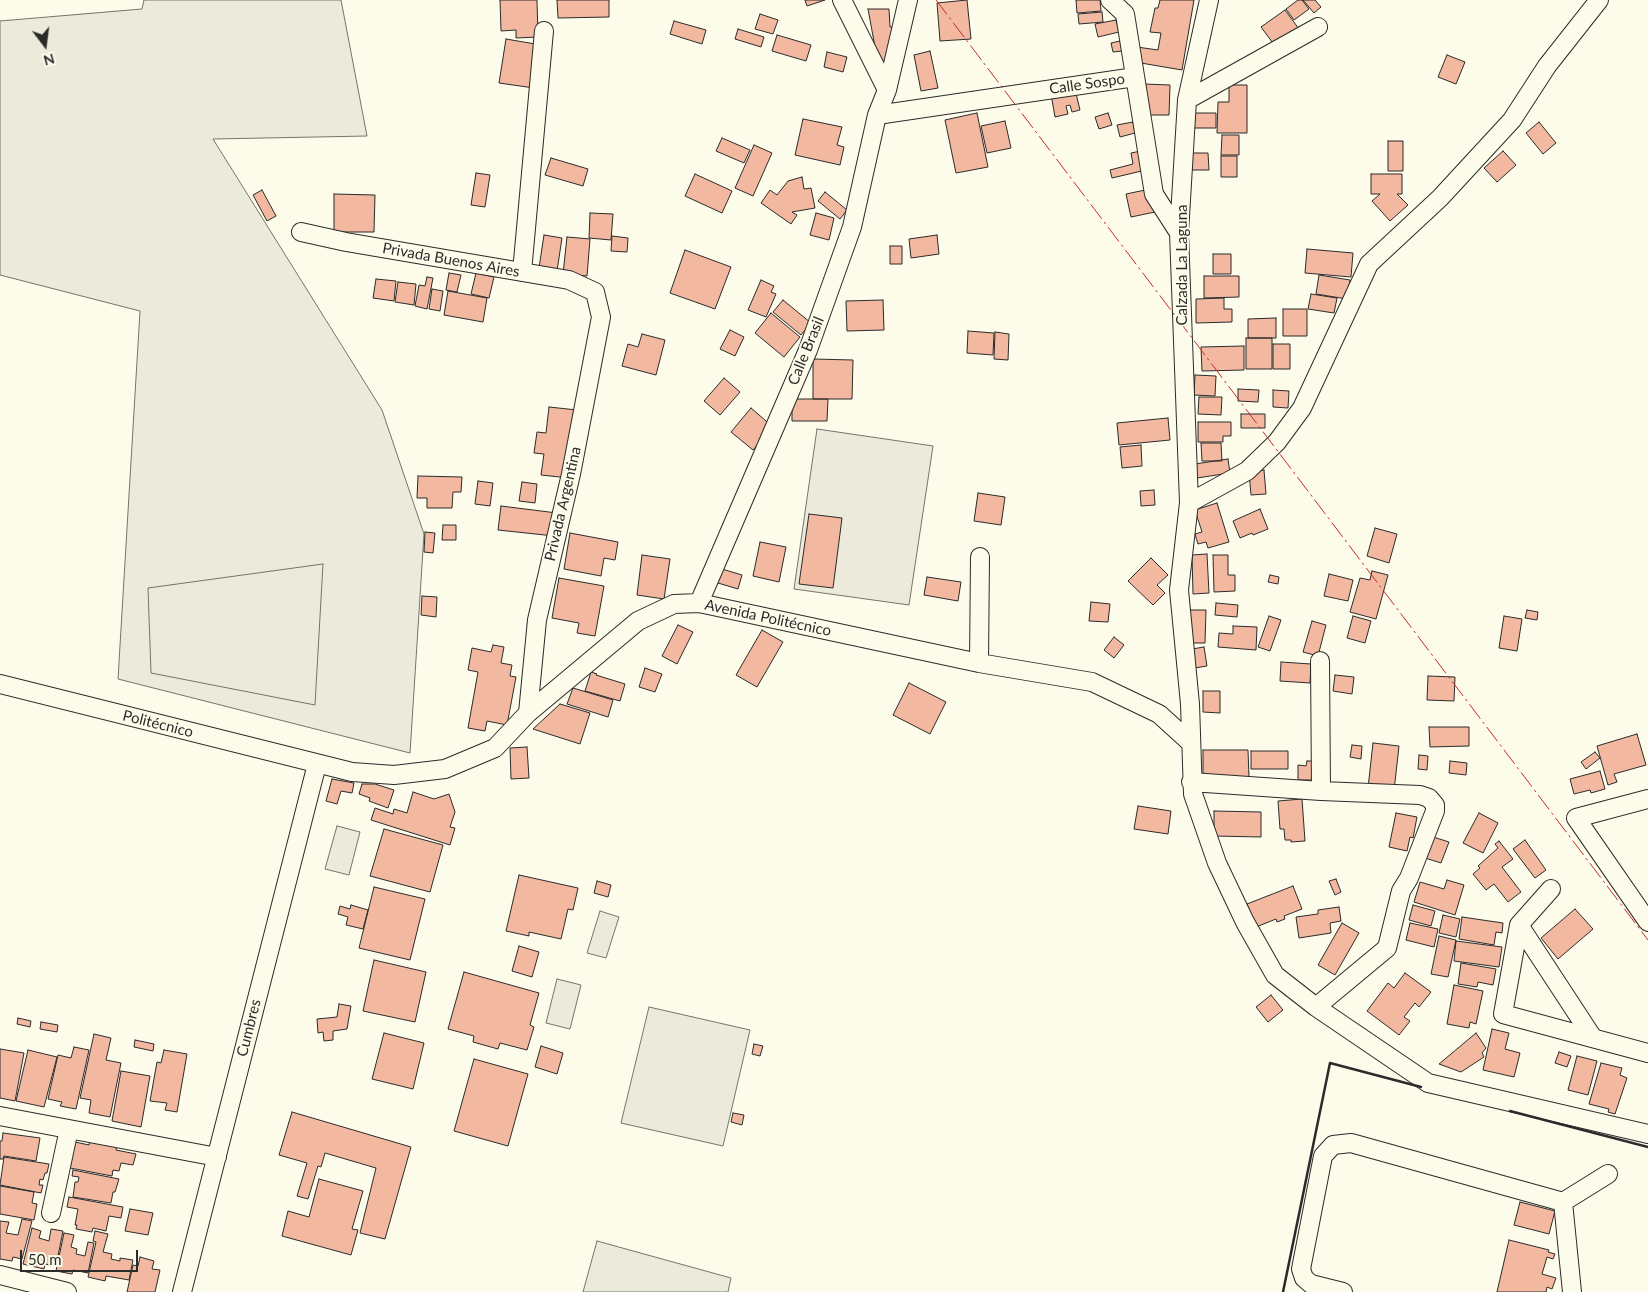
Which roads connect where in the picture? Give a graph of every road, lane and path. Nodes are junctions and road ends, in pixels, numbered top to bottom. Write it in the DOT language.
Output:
graph roads {
  1 [pos="842,0"];
  2 [pos="908,0"];
  3 [pos="1110,0"];
  4 [pos="1209,0"];
  5 [pos="1599,0"];
  6 [pos="1318,27"];
  7 [pos="544,31"];
  8 [pos="1135,78"];
  9 [pos="887,90"];
  10 [pos="1187,100"];
  11 [pos="877,115"];
  12 [pos="301,232"];
  13 [pos="1179,233"];
  14 [pos="522,272"];
  15 [pos="596,296"];
  16 [pos="1189,503"];
  17 [pos="980,557"];
  18 [pos="699,603"];
  19 [pos="1320,661"];
  20 [pos="980,663"];
  21 [pos="0,684"];
  22 [pos="528,713"];
  23 [pos="1191,743"];
  24 [pos="317,764"];
  25 [pos="1191,782"];
  26 [pos="1321,791"];
  27 [pos="1648,799"];
  28 [pos="1551,889"];
  29 [pos="1648,922"];
  30 [pos="1519,925"];
  31 [pos="1316,1007"];
  32 [pos="1593,1038"];
  33 [pos="1648,1053"];
  34 [pos="0,1116"];
  35 [pos="69,1129"];
  36 [pos="1648,1134"];
  37 [pos="217,1157"];
  38 [pos="1608,1174"];
  39 [pos="1564,1202"];
  40 [pos="51,1213"];
  41 [pos="0,1275"];
  42 [pos="67,1292"];
  43 [pos="182,1292"];
  44 [pos="1343,1292"];
  45 [pos="1572,1292"];
  1 -- 9 [label="street"];
  2 -- 9 [label="street, Calle Brasil"];
  3 -- 8 [label="street"];
  4 -- 10 [label="street, Calzada La Laguna"];
  5 -- 16 [label="street"];
  6 -- 10 [label="street"];
  7 -- 14 [label="street"];
  8 -- 11 [label="street, Calle Sospo"];
  8 -- 13 [label="street, Calle Sospo"];
  9 -- 11 [label="street, Calle Brasil"];
  10 -- 13 [label="street, Calzada La Laguna"];
  11 -- 18 [label="street, Calle Brasil"];
  12 -- 14 [label="street, Privada Buenos Aires"];
  13 -- 16 [label="street, Calzada La Laguna"];
  14 -- 15 [label="street, Privada Buenos Aires"];
  15 -- 22 [label="street, Privada Argentina"];
  16 -- 23 [label="street, Calzada La Laguna"];
  17 -- 20 [label="street"];
  18 -- 20 [label="street, Avenida Politécnico"];
  18 -- 22 [label="street, Avenida Politécnico"];
  19 -- 26 [label="street"];
  20 -- 23 [label="street, Avenida Politécnico"];
  21 -- 24 [label="street, Politécnico"];
  22 -- 24 [label="street, Avenida Politécnico"];
  23 -- 25 [label="street, Calzada La Laguna"];
  24 -- 37 [label="street, Cumbres"];
  25 -- 26 [label="street"];
  25 -- 31 [label="street, Calzada La Laguna"];
  26 -- 31 [label="street"];
  27 -- 29 [label="street"];
  28 -- 30 [label="street"];
  30 -- 32 [label="street"];
  30 -- 32 [label="street"];
  31 -- 36 [label="street, Calzada La Laguna"];
  32 -- 33 [label="street"];
  34 -- 35 [label="street"];
  35 -- 37 [label="street"];
  35 -- 40 [label="street"];
  37 -- 43 [label="street, Cumbres"];
  38 -- 39 [label="street"];
  39 -- 44 [label="street"];
  39 -- 45 [label="street"];
  41 -- 42 [label="street"];
}
